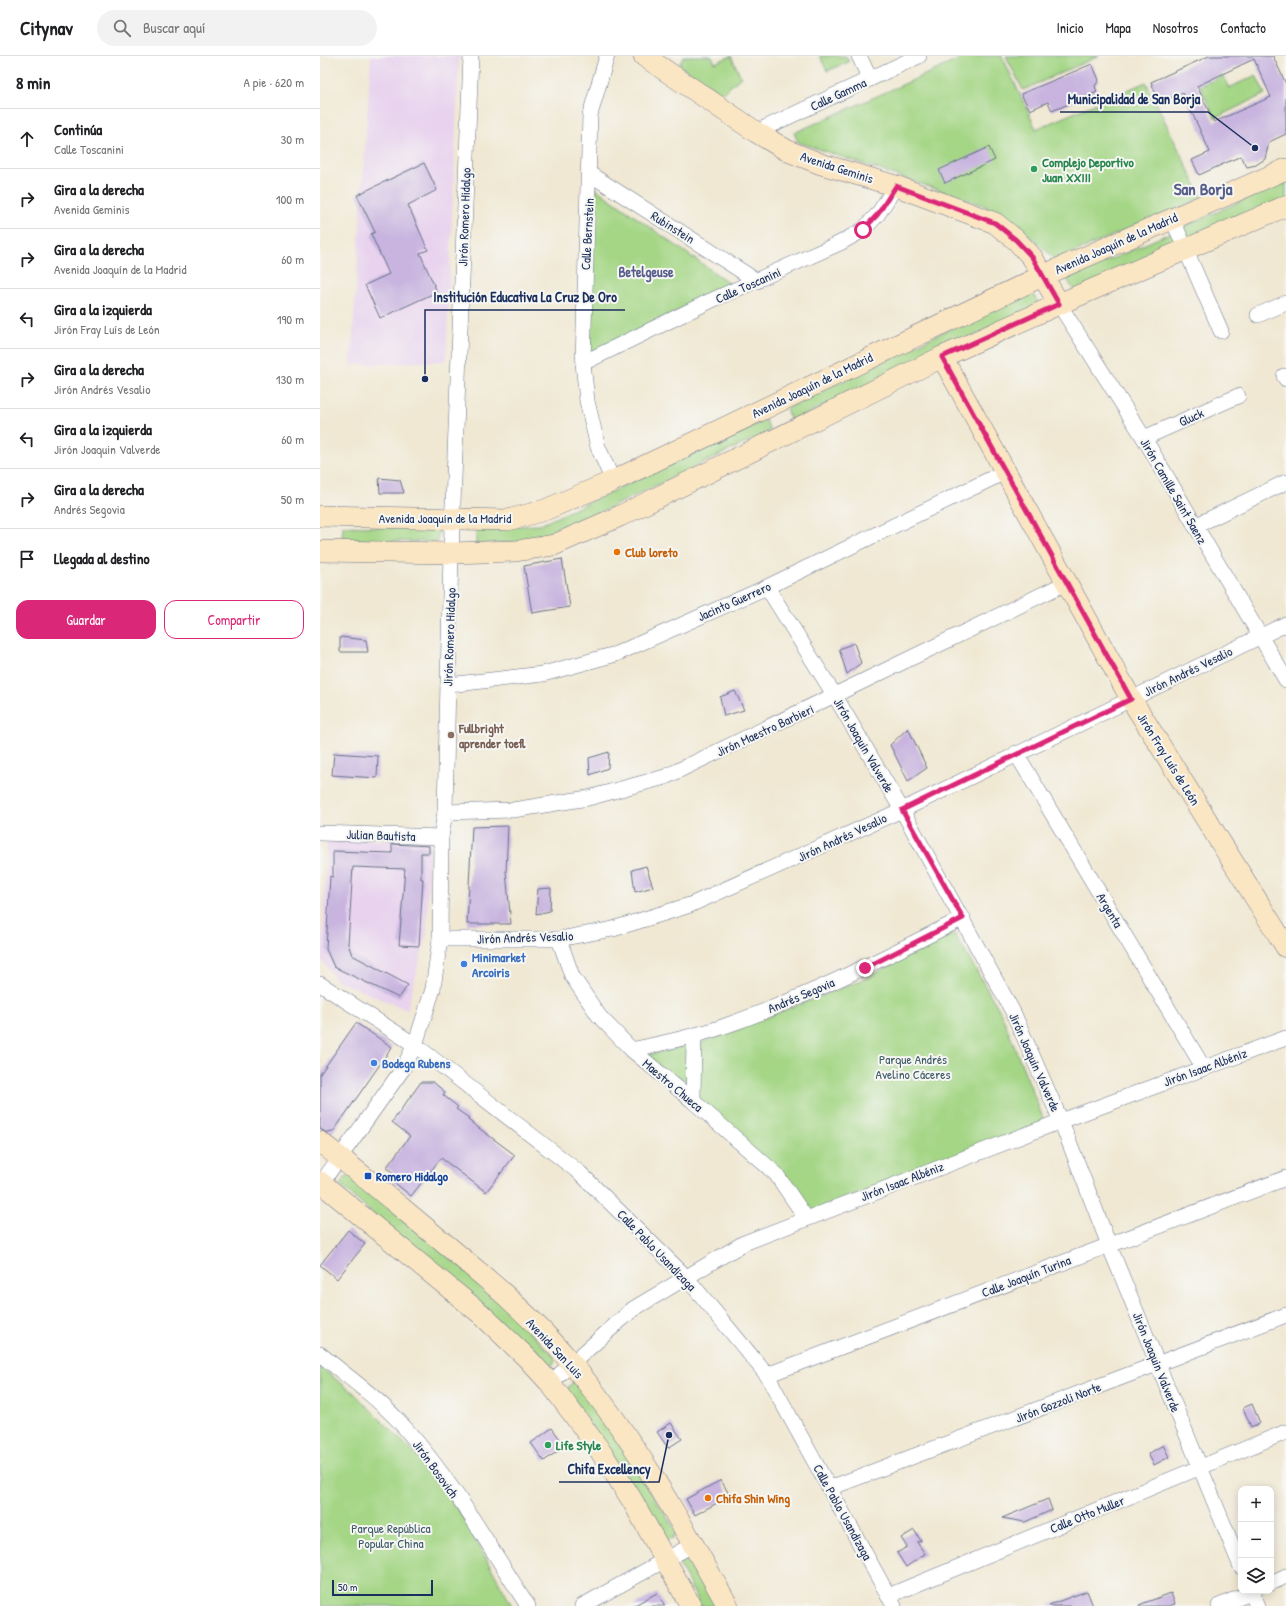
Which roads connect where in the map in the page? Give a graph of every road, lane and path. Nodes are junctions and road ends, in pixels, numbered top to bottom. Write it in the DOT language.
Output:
graph roads {
  1 [pos="471,56"];
  2 [pos="607,56"];
  3 [pos="859,56"];
  4 [pos="919,56"];
  5 [pos="650,57"];
  6 [pos="870,79"];
  7 [pos="756,132"];
  8 [pos="1286,169"];
  9 [pos="590,174"];
  10 [pos="896,186"];
  11 [pos="1286,206"];
  12 [pos="1172,218"];
  13 [pos="1186,250"];
  14 [pos="1044,275"];
  15 [pos="756,281"];
  16 [pos="1286,303"];
  17 [pos="1059,304"];
  18 [pos="1258,315"];
  19 [pos="1221,331"];
  20 [pos="942,357"];
  21 [pos="583,363"];
  22 [pos="1238,396"];
  23 [pos="774,404"];
  24 [pos="788,433"];
  25 [pos="1144,438"];
  26 [pos="1005,472"];
  27 [pos="613,481"];
  28 [pos="1286,482"];
  29 [pos="320,516"];
  30 [pos="452,520"];
  31 [pos="1195,526"];
  32 [pos="320,541"];
  33 [pos="320,551"];
  34 [pos="451,553"];
  35 [pos="320,558"];
  36 [pos="1066,583"];
  37 [pos="767,587"];
  38 [pos="1286,624"];
  39 [pos="1261,636"];
  40 [pos="1286,680"];
  41 [pos="448,685"];
  42 [pos="835,696"];
  43 [pos="1131,699"];
  44 [pos="1016,753"];
  45 [pos="902,810"];
  46 [pos="444,812"];
  47 [pos="320,833"];
  48 [pos="441,837"];
  49 [pos="963,918"];
  50 [pos="559,938"];
  51 [pos="440,939"];
  52 [pos="1286,947"];
  53 [pos="320,984"];
  54 [pos="694,1036"];
  55 [pos="1286,1038"];
  56 [pos="416,1045"];
  57 [pos="632,1050"];
  58 [pos="1203,1067"];
  59 [pos="693,1100"];
  60 [pos="1061,1121"];
  61 [pos="320,1142"];
  62 [pos="340,1158"];
  63 [pos="1286,1178"];
  64 [pos="320,1184"];
  65 [pos="806,1218"];
  66 [pos="1109,1245"];
  67 [pos="686,1276"];
  68 [pos="1286,1315"];
  69 [pos="320,1354"];
  70 [pos="572,1363"];
  71 [pos="1158,1364"];
  72 [pos="767,1375"];
  73 [pos="550,1383"];
  74 [pos="1286,1432"];
  75 [pos="1200,1467"];
  76 [pos="830,1488"];
  77 [pos="694,1544"];
  78 [pos="665,1560"];
  79 [pos="1238,1560"];
  80 [pos="1286,1576"];
  81 [pos="1274,1582"];
  82 [pos="1253,1595"];
  83 [pos="891,1601"];
  84 [pos="528,1606"];
  85 [pos="582,1606"];
  86 [pos="691,1606"];
  87 [pos="728,1606"];
  88 [pos="1219,1606"];
  1 -- 30 [label="street, Jirón Romero Hidalgo"];
  2 -- 9 [label="street, Calle Bernstein"];
  3 -- 6 [label="street"];
  4 -- 6 [label="street, Calle Gamma"];
  5 -- 7 [label="street, Avenida Geminis"];
  6 -- 7 [label="street, Calle Gamma"];
  7 -- 10 [label="street, Avenida Geminis"];
  8 -- 12 [label="street, Avenida Joaquín de la Madrid"];
  9 -- 15 [label="street, Rubinstein"];
  9 -- 21 [label="street, Calle Bernstein"];
  10 -- 14 [label="street, Avenida Geminis"];
  10 -- 15 [label="street, Calle Toscanini"];
  11 -- 13 [label="street"];
  12 -- 13 [label="street"];
  12 -- 14 [label="street, Avenida Joaquín de la Madrid"];
  13 -- 17 [label="street"];
  13 -- 19 [label="street"];
  14 -- 17 [label="street, Avenida Geminis"];
  14 -- 23 [label="street, Avenida Joaquín de la Madrid"];
  15 -- 21 [label="street, Calle Toscanini"];
  16 -- 18 [label="street"];
  17 -- 20 [label="street"];
  17 -- 25 [label="street, Jirón Camille Saint Saenz"];
  20 -- 24 [label="street"];
  20 -- 26 [label="street, Jirón Fray Luís de León"];
  21 -- 27 [label="street, Calle Bernstein"];
  22 -- 25 [label="street, Gluck"];
  23 -- 24 [label="street"];
  23 -- 27 [label="street, Avenida Joaquín de la Madrid"];
  24 -- 34 [label="street"];
  25 -- 31 [label="street, Jirón Camille Saint Saenz"];
  26 -- 36 [label="street, Jirón Fray Luís de León"];
  26 -- 37 [label="street, Jacinto Guerrero"];
  27 -- 30 [label="street, Avenida Joaquín de la Madrid"];
  28 -- 31 [label="street"];
  29 -- 30 [label="street, Avenida Joaquín de la Madrid"];
  30 -- 34 [label="street, Jirón Romero Hidalgo"];
  31 -- 39 [label="street, Jirón Camille Saint Saenz"];
  32 -- 33 [label="street"];
  33 -- 34 [label="street"];
  33 -- 35 [label="street"];
  34 -- 41 [label="street, Jirón Romero Hidalgo"];
  36 -- 42 [label="street, Jirón Maestro Barbieri"];
  36 -- 43 [label="street, Jirón Fray Luís de León"];
  37 -- 41 [label="street, Jacinto Guerrero"];
  37 -- 42 [label="street, Jirón Joaquin Valverde"];
  38 -- 39 [label="street, Jirón Andrés Vesalio"];
  39 -- 40 [label="street, Jirón Camille Saint Saenz"];
  39 -- 43 [label="street, Jirón Andrés Vesalio"];
  41 -- 46 [label="street, Jirón Romero Hidalgo"];
  42 -- 45 [label="street, Jirón Joaquin Valverde"];
  42 -- 46 [label="street, Jirón Maestro Barbieri"];
  43 -- 44 [label="street, Jirón Andrés Vesalio"];
  43 -- 52 [label="street, Jirón Fray Luís de León"];
  44 -- 45 [label="street, Jirón Andrés Vesalio"];
  44 -- 58 [label="street, Argenta"];
  45 -- 49 [label="street, Jirón Joaquin Valverde"];
  45 -- 50 [label="street, Jirón Andrés Vesalio"];
  46 -- 48 [label="street, Jirón Romero Hidalgo"];
  47 -- 48 [label="street, Julian Bautista"];
  48 -- 51 [label="street, Jirón Romero Hidalgo"];
  49 -- 54 [label="street, Andrés Segovia"];
  49 -- 60 [label="street, Jirón Joaquin Valverde"];
  50 -- 51 [label="street, Jirón Andrés Vesalio"];
  50 -- 57 [label="street, Maestro Chueca"];
  51 -- 56 [label="street, Jirón Romero Hidalgo"];
  53 -- 56 [label="street, Calle Pablo Usandizaga"];
  54 -- 57 [label="street, Andrés Segovia"];
  54 -- 59 [label="street"];
  55 -- 58 [label="street, Jirón Isaac Albéniz"];
  56 -- 62 [label="street, Jirón Romero Hidalgo"];
  56 -- 67 [label="street, Calle Pablo Usandizaga"];
  57 -- 59 [label="street, Maestro Chueca"];
  58 -- 60 [label="street, Jirón Isaac Albéniz"];
  59 -- 65 [label="street, Maestro Chueca"];
  60 -- 65 [label="street, Jirón Isaac Albéniz"];
  60 -- 66 [label="street, Jirón Joaquin Valverde"];
  61 -- 62 [label="street, Avenida San Luis"];
  62 -- 64 [label="street, Jirón Romero Hidalgo"];
  62 -- 70 [label="street, Avenida San Luis"];
  63 -- 66 [label="street, Calle Joaquín Turina"];
  64 -- 73 [label="street"];
  65 -- 67 [label="street, Jirón Isaac Albéniz"];
  66 -- 71 [label="street, Jirón Joaquin Valverde"];
  66 -- 72 [label="street, Calle Joaquín Turina"];
  67 -- 70 [label="street, Jirón Isaac Albéniz"];
  67 -- 72 [label="street, Calle Pablo Usandizaga"];
  68 -- 71 [label="street, Jirón Gozzoli Norte"];
  69 -- 84 [label="street, Jirón Bosovich"];
  70 -- 73 [label="street, Jirón Isaac Albéniz"];
  70 -- 77 [label="street, Avenida San Luis"];
  71 -- 75 [label="street, Jirón Joaquin Valverde"];
  71 -- 76 [label="street, Jirón Gozzoli Norte"];
  72 -- 76 [label="street, Calle Pablo Usandizaga"];
  73 -- 78 [label="street"];
  74 -- 75 [label="street, Calle Otto Muller"];
  75 -- 79 [label="street, Jirón Joaquin Valverde"];
  75 -- 83 [label="street, Calle Otto Muller"];
  76 -- 83 [label="street, Calle Pablo Usandizaga"];
  77 -- 78 [label="street"];
  77 -- 87 [label="street, Avenida San Luis"];
  78 -- 85 [label="street"];
  78 -- 86 [label="street"];
  80 -- 81 [label="street"];
  82 -- 88 [label="street"];
}
